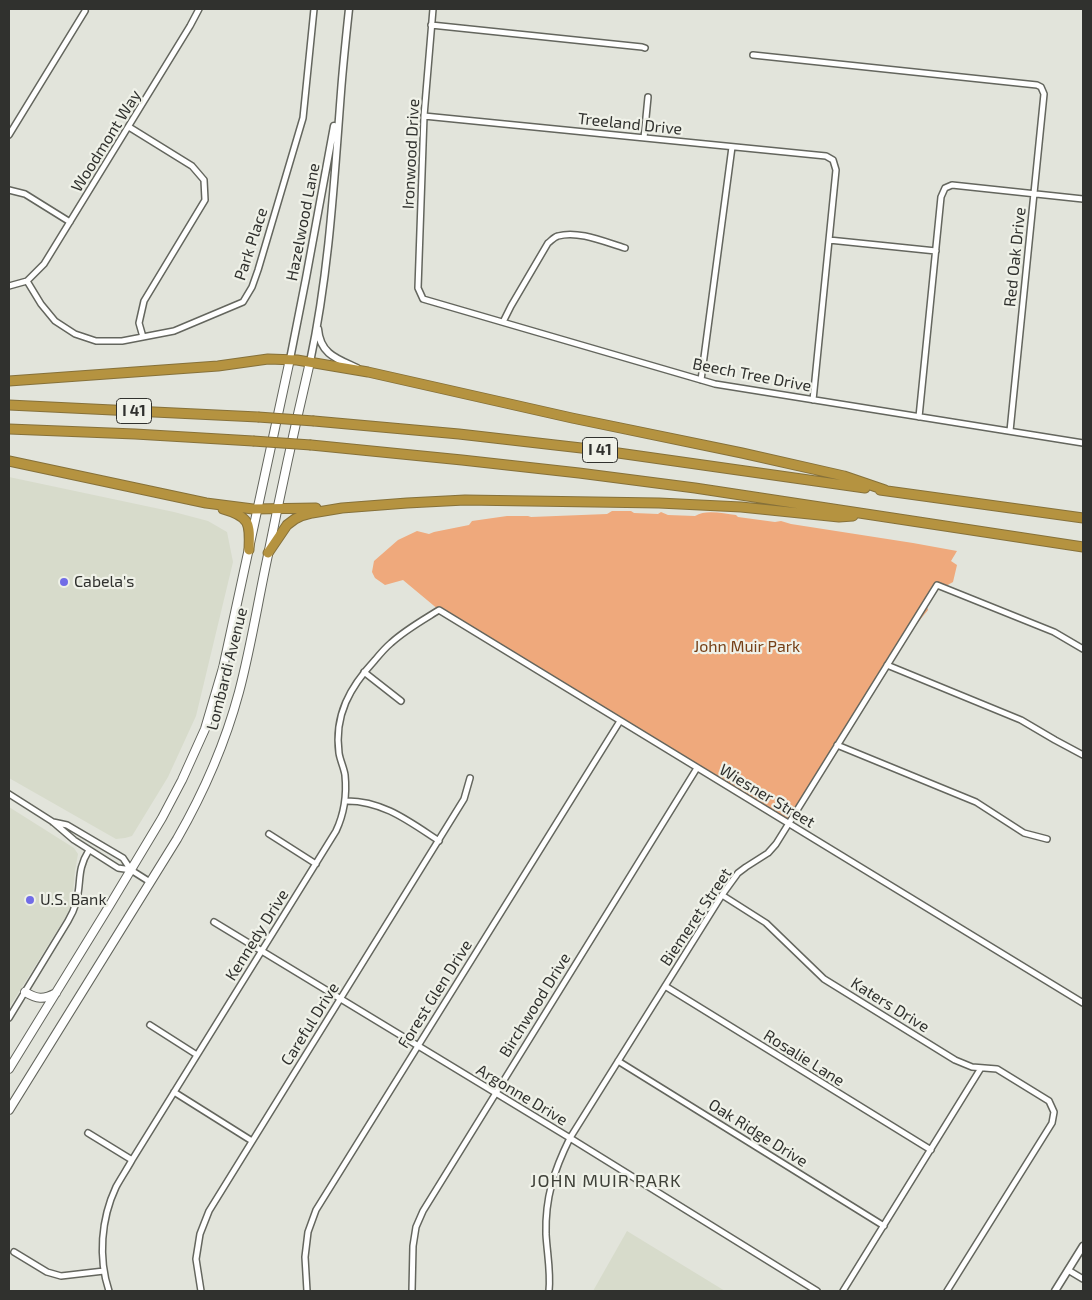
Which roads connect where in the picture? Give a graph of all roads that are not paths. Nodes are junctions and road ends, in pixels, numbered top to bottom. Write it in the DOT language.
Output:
graph roads {
  1 [pos="199,9"];
  2 [pos="314,9"];
  3 [pos="349,9"];
  4 [pos="433,9"];
  5 [pos="85,11"];
  6 [pos="431,25"];
  7 [pos="646,48"];
  8 [pos="753,55"];
  9 [pos="341,90"];
  10 [pos="648,97"];
  11 [pos="424,116"];
  12 [pos="129,127"];
  13 [pos="9,135"];
  14 [pos="644,138"];
  15 [pos="732,147"];
  16 [pos="9,190"];
  17 [pos="1034,194"];
  18 [pos="1083,199"];
  19 [pos="70,222"];
  20 [pos="829,240"];
  21 [pos="625,248"];
  22 [pos="936,251"];
  23 [pos="27,281"];
  24 [pos="9,286"];
  25 [pos="423,299"];
  26 [pos="318,319"];
  27 [pos="503,322"];
  28 [pos="143,337"];
  29 [pos="290,359"];
  30 [pos="310,362"];
  31 [pos="368,372"];
  32 [pos="701,380"];
  33 [pos="9,381"];
  34 [pos="813,400"];
  35 [pos="9,405"];
  36 [pos="919,417"];
  37 [pos="9,429"];
  38 [pos="1010,431"];
  39 [pos="1083,443"];
  40 [pos="9,461"];
  41 [pos="885,490"];
  42 [pos="206,503"];
  43 [pos="342,508"];
  44 [pos="258,509"];
  45 [pos="277,509"];
  46 [pos="868,515"];
  47 [pos="1083,518"];
  48 [pos="1083,547"];
  49 [pos="249,550"];
  50 [pos="268,553"];
  51 [pos="439,610"];
  52 [pos="1083,649"];
  53 [pos="887,665"];
  54 [pos="364,672"];
  55 [pos="401,701"];
  56 [pos="620,720"];
  57 [pos="837,745"];
  58 [pos="1083,755"];
  59 [pos="697,768"];
  60 [pos="470,778"];
  61 [pos="9,794"];
  62 [pos="345,801"];
  63 [pos="53,822"];
  64 [pos="788,823"];
  65 [pos="269,834"];
  66 [pos="1047,839"];
  67 [pos="439,841"];
  68 [pos="89,850"];
  69 [pos="316,864"];
  70 [pos="131,870"];
  71 [pos="150,882"];
  72 [pos="722,895"];
  73 [pos="214,922"];
  74 [pos="262,951"];
  75 [pos="665,986"];
  76 [pos="25,992"];
  77 [pos="56,993"];
  78 [pos="36,998"];
  79 [pos="340,999"];
  80 [pos="1083,1003"];
  81 [pos="9,1018"];
  82 [pos="40,1018"];
  83 [pos="150,1025"];
  84 [pos="418,1046"];
  85 [pos="197,1055"];
  86 [pos="618,1061"];
  87 [pos="981,1068"];
  88 [pos="9,1069"];
  89 [pos="174,1092"];
  90 [pos="495,1094"];
  91 [pos="9,1110"];
  92 [pos="88,1132"];
  93 [pos="570,1138"];
  94 [pos="252,1141"];
  95 [pos="931,1150"];
  96 [pos="132,1160"];
  97 [pos="884,1226"];
  98 [pos="1083,1246"];
  99 [pos="14,1252"];
  100 [pos="1068,1270"];
  101 [pos="104,1271"];
  102 [pos="1083,1279"];
  103 [pos="109,1291"];
  104 [pos="201,1291"];
  105 [pos="307,1291"];
  106 [pos="412,1291"];
  107 [pos="549,1291"];
  108 [pos="817,1291"];
  109 [pos="843,1291"];
  110 [pos="947,1291"];
  111 [pos="1055,1291"];
  1 -- 12 [label="street, Woodmont Way"];
  2 -- 28 [label="street, Park Place"];
  3 -- 9 [label="street, Hazelwood Lane"];
  4 -- 6 [label="street, Ironwood Drive"];
  5 -- 13 [label="street"];
  6 -- 7 [label="street"];
  6 -- 11 [label="street, Ironwood Drive"];
  8 -- 17 [label="street, Red Oak Drive"];
  9 -- 26 [label="street, Hazelwood Lane"];
  9 -- 29 [label="street, Hazelwood Lane"];
  10 -- 14 [label="street"];
  11 -- 14 [label="street, Treeland Drive"];
  11 -- 25 [label="street, Ironwood Drive"];
  12 -- 19 [label="street, Woodmont Way"];
  12 -- 28 [label="street"];
  14 -- 15 [label="street, Treeland Drive"];
  15 -- 20 [label="street, Treeland Drive"];
  15 -- 32 [label="street"];
  16 -- 19 [label="street"];
  17 -- 18 [label="street"];
  17 -- 22 [label="street"];
  17 -- 38 [label="street, Red Oak Drive"];
  19 -- 23 [label="street, Woodmont Way"];
  20 -- 22 [label="street"];
  20 -- 34 [label="street"];
  21 -- 27 [label="street"];
  22 -- 36 [label="street"];
  23 -- 24 [label="street"];
  23 -- 28 [label="street, Park Place"];
  25 -- 27 [label="street, Beech Tree Drive"];
  26 -- 30 [label="street, Hazelwood Lane"];
  26 -- 31 [label="street"];
  27 -- 32 [label="street, Beech Tree Drive"];
  29 -- 30 [label="highway"];
  29 -- 33 [label="highway"];
  29 -- 44 [label="main road, Lombardi Avenue"];
  30 -- 31 [label="highway"];
  30 -- 45 [label="main road, Lombardi Avenue"];
  31 -- 41 [label="highway"];
  32 -- 34 [label="street, Beech Tree Drive"];
  34 -- 36 [label="street, Beech Tree Drive"];
  35 -- 41 [label="highway, I 41, bridge"];
  36 -- 38 [label="street, Beech Tree Drive"];
  37 -- 46 [label="highway, I 41, bridge"];
  38 -- 39 [label="street, Beech Tree Drive"];
  40 -- 42 [label="highway"];
  41 -- 47 [label="highway, I 41"];
  42 -- 44 [label="highway"];
  42 -- 49 [label="highway"];
  43 -- 45 [label="highway"];
  43 -- 46 [label="highway"];
  43 -- 50 [label="highway"];
  44 -- 45 [label="highway"];
  44 -- 49 [label="main road, Lombardi Avenue"];
  45 -- 50 [label="main road, Lombardi Avenue"];
  46 -- 48 [label="highway, I 41"];
  49 -- 70 [label="main road, Lombardi Avenue"];
  50 -- 71 [label="main road, Lombardi Avenue"];
  51 -- 54 [label="street, Kennedy Drive"];
  51 -- 56 [label="street, Wiesner Street"];
  52 -- 53 [label="street, Biemeret Street"];
  53 -- 57 [label="street, Biemeret Street"];
  53 -- 58 [label="street"];
  54 -- 55 [label="street"];
  54 -- 62 [label="street, Kennedy Drive"];
  56 -- 59 [label="street, Wiesner Street"];
  56 -- 84 [label="street, Forest Glen Drive"];
  57 -- 64 [label="street, Biemeret Street"];
  57 -- 66 [label="street"];
  59 -- 64 [label="street, Wiesner Street"];
  59 -- 90 [label="street, Birchwood Drive"];
  60 -- 67 [label="street, Careful Drive"];
  61 -- 63 [label="street"];
  62 -- 67 [label="street"];
  62 -- 69 [label="street, Kennedy Drive"];
  63 -- 68 [label="street"];
  63 -- 70 [label="street"];
  64 -- 72 [label="street, Biemeret Street"];
  64 -- 80 [label="street, Wiesner Street"];
  65 -- 69 [label="street"];
  67 -- 79 [label="street, Careful Drive"];
  68 -- 70 [label="street"];
  68 -- 76 [label="street"];
  69 -- 74 [label="street, Kennedy Drive"];
  70 -- 71 [label="street"];
  70 -- 77 [label="main road, Lombardi Avenue"];
  71 -- 91 [label="main road, Lombardi Avenue"];
  72 -- 75 [label="street, Biemeret Street"];
  72 -- 87 [label="street, Katers Drive"];
  73 -- 74 [label="street, Argonne Drive"];
  74 -- 79 [label="street, Argonne Drive"];
  74 -- 85 [label="street, Kennedy Drive"];
  75 -- 86 [label="street, Biemeret Street"];
  75 -- 95 [label="street, Rosalie Lane"];
  76 -- 78 [label="main road"];
  76 -- 81 [label="street"];
  77 -- 78 [label="main road"];
  77 -- 82 [label="main road, Lombardi Avenue"];
  78 -- 82 [label="main road"];
  79 -- 84 [label="street, Argonne Drive"];
  79 -- 94 [label="street, Careful Drive"];
  82 -- 88 [label="main road, Lombardi Avenue"];
  83 -- 85 [label="street"];
  84 -- 90 [label="street, Argonne Drive"];
  84 -- 105 [label="street, Forest Glen Drive"];
  85 -- 89 [label="street, Kennedy Drive"];
  86 -- 93 [label="street, Biemeret Street"];
  86 -- 97 [label="street, Oak Ridge Drive"];
  87 -- 95 [label="street"];
  87 -- 110 [label="street, Katers Drive"];
  89 -- 94 [label="street"];
  89 -- 96 [label="street, Kennedy Drive"];
  90 -- 93 [label="street, Argonne Drive"];
  90 -- 106 [label="street, Birchwood Drive"];
  92 -- 96 [label="street"];
  93 -- 107 [label="street, Biemeret Street"];
  93 -- 108 [label="street, Argonne Drive"];
  94 -- 104 [label="street, Careful Drive"];
  95 -- 97 [label="street"];
  96 -- 101 [label="street, Kennedy Drive"];
  97 -- 109 [label="street"];
  98 -- 100 [label="street"];
  99 -- 101 [label="street"];
  100 -- 102 [label="street"];
  100 -- 111 [label="street"];
  101 -- 103 [label="street, Kennedy Drive"];
}
